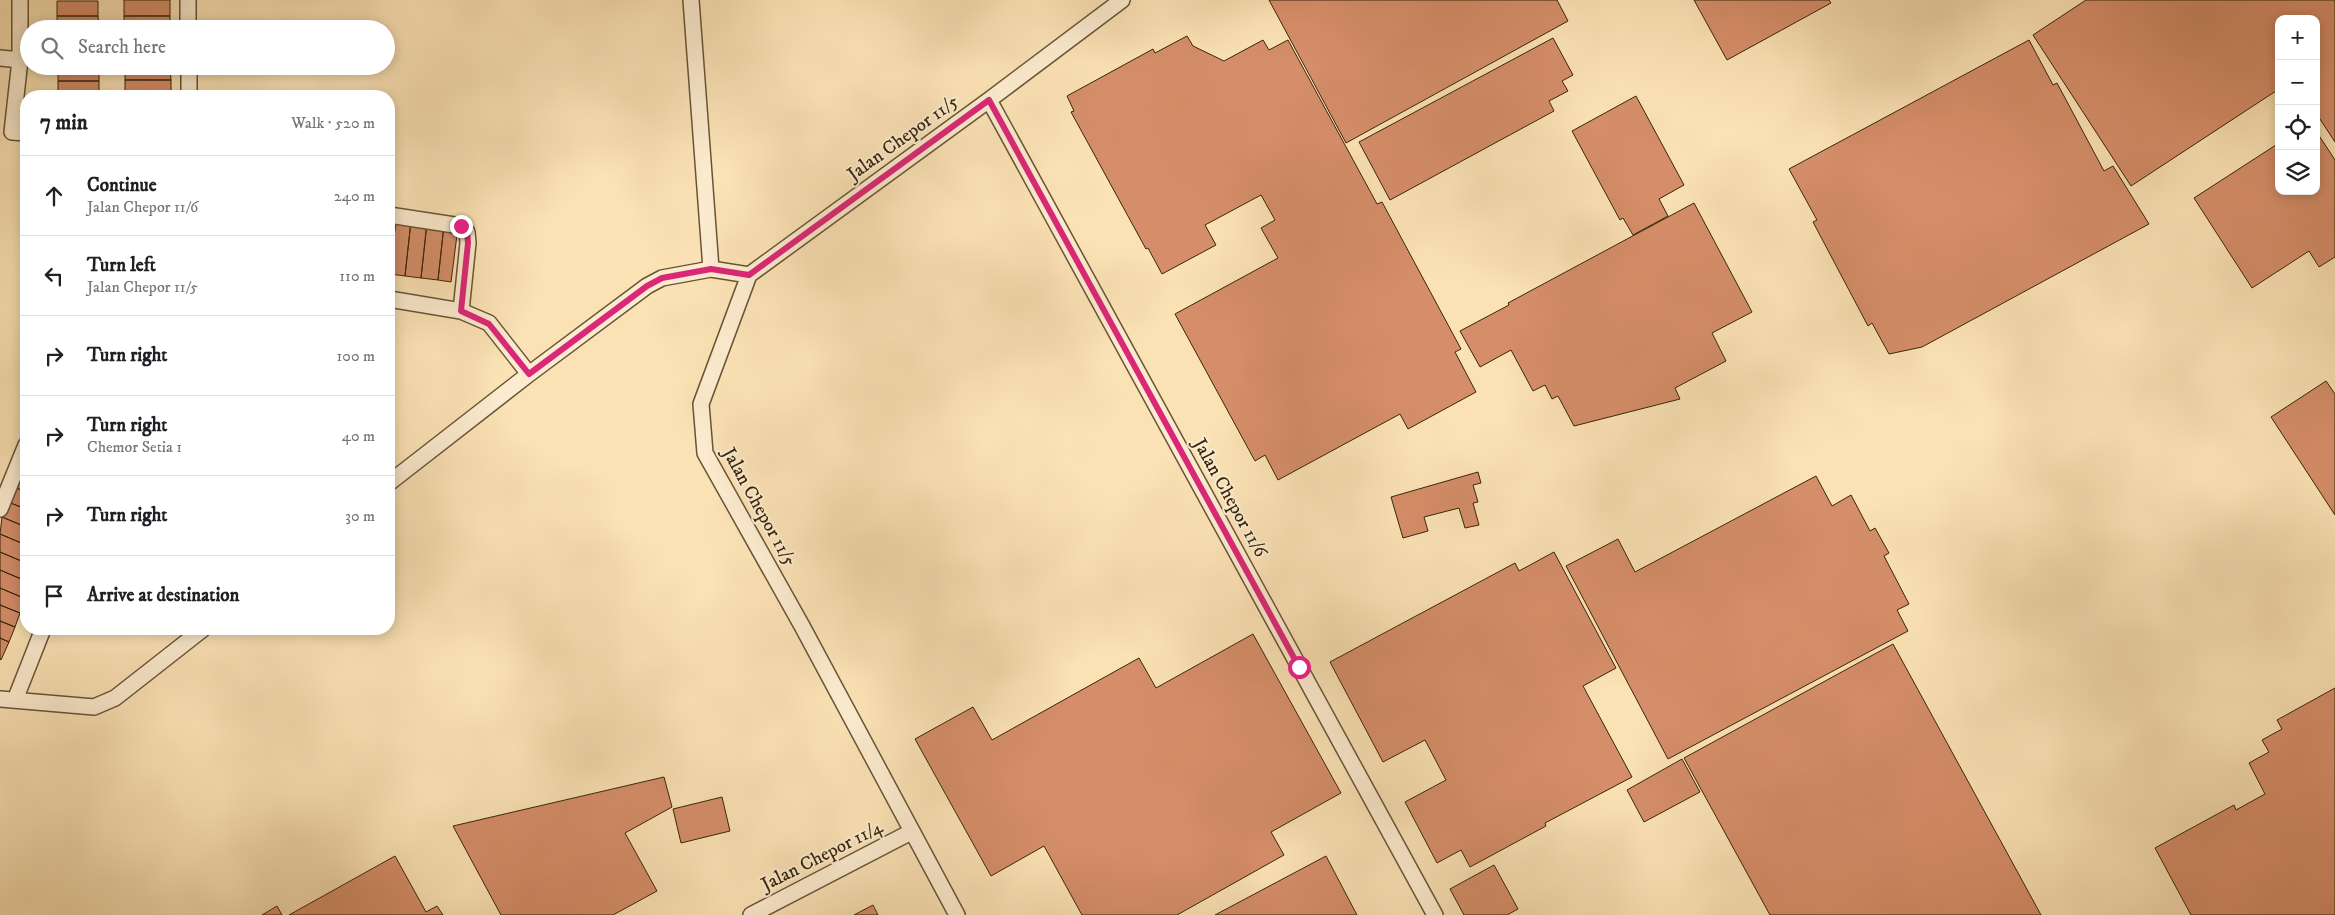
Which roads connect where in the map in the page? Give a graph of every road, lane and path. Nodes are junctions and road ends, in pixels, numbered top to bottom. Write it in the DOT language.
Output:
graph roads {
  1 [pos="20,0"];
  2 [pos="188,0"];
  3 [pos="691,0"];
  4 [pos="1122,0"];
  5 [pos="188,20"];
  6 [pos="0,58"];
  7 [pos="20,60"];
  8 [pos="189,75"];
  9 [pos="189,90"];
  10 [pos="989,100"];
  11 [pos="19,132"];
  12 [pos="395,216"];
  13 [pos="711,269"];
  14 [pos="749,275"];
  15 [pos="395,300"];
  16 [pos="461,311"];
  17 [pos="529,374"];
  18 [pos="20,460"];
  19 [pos="395,478"];
  20 [pos="0,509"];
  21 [pos="40,635"];
  22 [pos="195,635"];
  23 [pos="7,700"];
  24 [pos="911,832"];
  25 [pos="750,915"];
  26 [pos="957,915"];
  27 [pos="1435,915"];
  1 -- 7 [label="street"];
  2 -- 5 [label="street"];
  3 -- 13 [label="street"];
  4 -- 10 [label="street, Jalan Chepor 11/5"];
  6 -- 7 [label="street"];
  7 -- 11 [label="street"];
  8 -- 9 [label="street"];
  10 -- 14 [label="street, Jalan Chepor 11/5"];
  10 -- 27 [label="street, Jalan Chepor 11/6"];
  12 -- 16 [label="street"];
  13 -- 14 [label="street"];
  13 -- 17 [label="street"];
  14 -- 24 [label="street, Jalan Chepor 11/5"];
  15 -- 16 [label="street"];
  16 -- 17 [label="street"];
  17 -- 19 [label="street"];
  18 -- 20 [label="street"];
  21 -- 23 [label="street"];
  22 -- 23 [label="street"];
  24 -- 25 [label="street, Jalan Chepor 11/4"];
  24 -- 26 [label="street, Jalan Chepor 11/5"];
}
